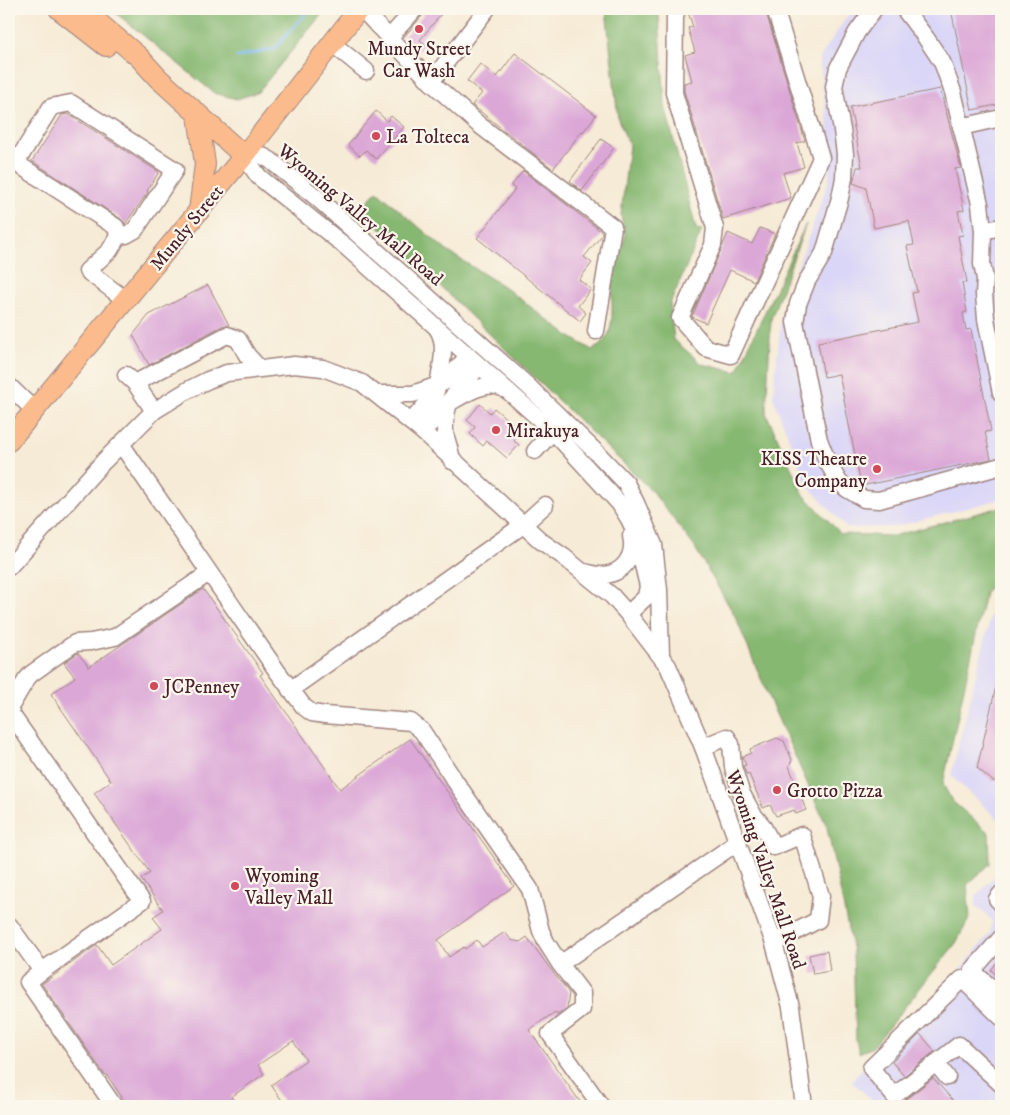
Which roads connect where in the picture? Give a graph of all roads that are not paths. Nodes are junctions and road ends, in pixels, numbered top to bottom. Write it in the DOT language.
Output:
graph roads {
  1 [pos="59,9"];
  2 [pos="82,9"];
  3 [pos="361,9"];
  4 [pos="415,9"];
  5 [pos="487,9"];
  6 [pos="677,9"];
  7 [pos="775,9"];
  8 [pos="874,9"];
  9 [pos="904,9"];
  10 [pos="390,38"];
  11 [pos="333,44"];
  12 [pos="366,71"];
  13 [pos="158,78"];
  14 [pos="431,82"];
  15 [pos="198,114"];
  16 [pos="1001,118"];
  17 [pos="961,127"];
  18 [pos="244,156"];
  19 [pos="12,167"];
  20 [pos="199,211"];
  21 [pos="1001,228"];
  22 [pos="983,231"];
  23 [pos="118,236"];
  24 [pos="126,300"];
  25 [pos="432,322"];
  26 [pos="596,331"];
  27 [pos="474,361"];
  28 [pos="259,368"];
  29 [pos="438,385"];
  30 [pos="9,386"];
  31 [pos="1001,393"];
  32 [pos="376,394"];
  33 [pos="511,394"];
  34 [pos="449,403"];
  35 [pos="35,411"];
  36 [pos="154,411"];
  37 [pos="417,427"];
  38 [pos="552,431"];
  39 [pos="9,441"];
  40 [pos="121,444"];
  41 [pos="534,451"];
  42 [pos="452,461"];
  43 [pos="1001,466"];
  44 [pos="619,503"];
  45 [pos="545,505"];
  46 [pos="523,525"];
  47 [pos="9,567"];
  48 [pos="583,571"];
  49 [pos="209,573"];
  50 [pos="628,614"];
  51 [pos="660,655"];
  52 [pos="290,690"];
  53 [pos="9,710"];
  54 [pos="703,747"];
  55 [pos="738,842"];
  56 [pos="1001,894"];
  57 [pos="1001,903"];
  58 [pos="9,925"];
  59 [pos="1001,938"];
  60 [pos="774,943"];
  61 [pos="560,964"];
  62 [pos="42,971"];
  63 [pos="1001,996"];
  64 [pos="1001,1016"];
  65 [pos="936,1063"];
  66 [pos="946,1077"];
  67 [pos="1001,1084"];
  68 [pos="114,1106"];
  69 [pos="601,1106"];
  70 [pos="804,1106"];
  1 -- 13 [label="main road"];
  2 -- 13 [label="main road"];
  3 -- 10 [label="street"];
  3 -- 11 [label="main road, Mundy Street"];
  4 -- 10 [label="street"];
  5 -- 14 [label="street"];
  6 -- 7 [label="street"];
  8 -- 43 [label="street"];
  9 -- 17 [label="street"];
  10 -- 14 [label="street"];
  11 -- 12 [label="street"];
  11 -- 18 [label="main road, Mundy Street"];
  13 -- 15 [label="main road"];
  14 -- 26 [label="street"];
  15 -- 18 [label="main road"];
  15 -- 20 [label="main road"];
  16 -- 17 [label="street"];
  17 -- 22 [label="street"];
  18 -- 20 [label="main road, Mundy Street"];
  18 -- 25 [label="street, Wyoming Valley Mall Road"];
  18 -- 51 [label="street, Wyoming Valley Mall Road"];
  19 -- 23 [label="street"];
  19 -- 23 [label="street"];
  20 -- 24 [label="main road, Mundy Street"];
  21 -- 22 [label="street"];
  22 -- 31 [label="street"];
  23 -- 24 [label="street"];
  24 -- 35 [label="main road, Mundy Street"];
  25 -- 27 [label="street, Wyoming Valley Mall Road"];
  25 -- 29 [label="street"];
  27 -- 29 [label="street"];
  27 -- 33 [label="street, Wyoming Valley Mall Road"];
  27 -- 34 [label="street"];
  28 -- 32 [label="street, Wyoming Valley Mall Road"];
  28 -- 36 [label="street, Wyoming Valley Mall Road"];
  28 -- 36 [label="street"];
  29 -- 32 [label="street"];
  29 -- 37 [label="street"];
  30 -- 35 [label="street"];
  32 -- 37 [label="street, Wyoming Valley Mall Road"];
  33 -- 34 [label="street"];
  33 -- 38 [label="street, Wyoming Valley Mall Road"];
  34 -- 37 [label="street"];
  34 -- 42 [label="street"];
  35 -- 39 [label="main road, Mundy Street"];
  36 -- 40 [label="street, Wyoming Valley Mall Road"];
  37 -- 42 [label="street, Wyoming Valley Mall Road"];
  38 -- 41 [label="street"];
  38 -- 44 [label="street, Wyoming Valley Mall Road"];
  40 -- 47 [label="street, Wyoming Valley Mall Road"];
  40 -- 49 [label="street"];
  42 -- 46 [label="street, Wyoming Valley Mall Road"];
  44 -- 48 [label="street"];
  44 -- 50 [label="street"];
  45 -- 46 [label="street"];
  46 -- 48 [label="street, Wyoming Valley Mall Road"];
  46 -- 52 [label="street"];
  48 -- 50 [label="street, Wyoming Valley Mall Road"];
  49 -- 52 [label="street"];
  49 -- 53 [label="street"];
  50 -- 51 [label="street, Wyoming Valley Mall Road"];
  51 -- 54 [label="street, Wyoming Valley Mall Road"];
  52 -- 61 [label="street"];
  53 -- 62 [label="street"];
  54 -- 55 [label="street, Wyoming Valley Mall Road"];
  54 -- 60 [label="street"];
  55 -- 60 [label="street, Wyoming Valley Mall Road"];
  55 -- 61 [label="street"];
  56 -- 57 [label="street"];
  58 -- 62 [label="street"];
  59 -- 63 [label="street"];
  60 -- 70 [label="street, Wyoming Valley Mall Road"];
  61 -- 69 [label="street"];
  62 -- 68 [label="street"];
  64 -- 65 [label="street"];
  65 -- 66 [label="street"];
  65 -- 67 [label="street"];
}
